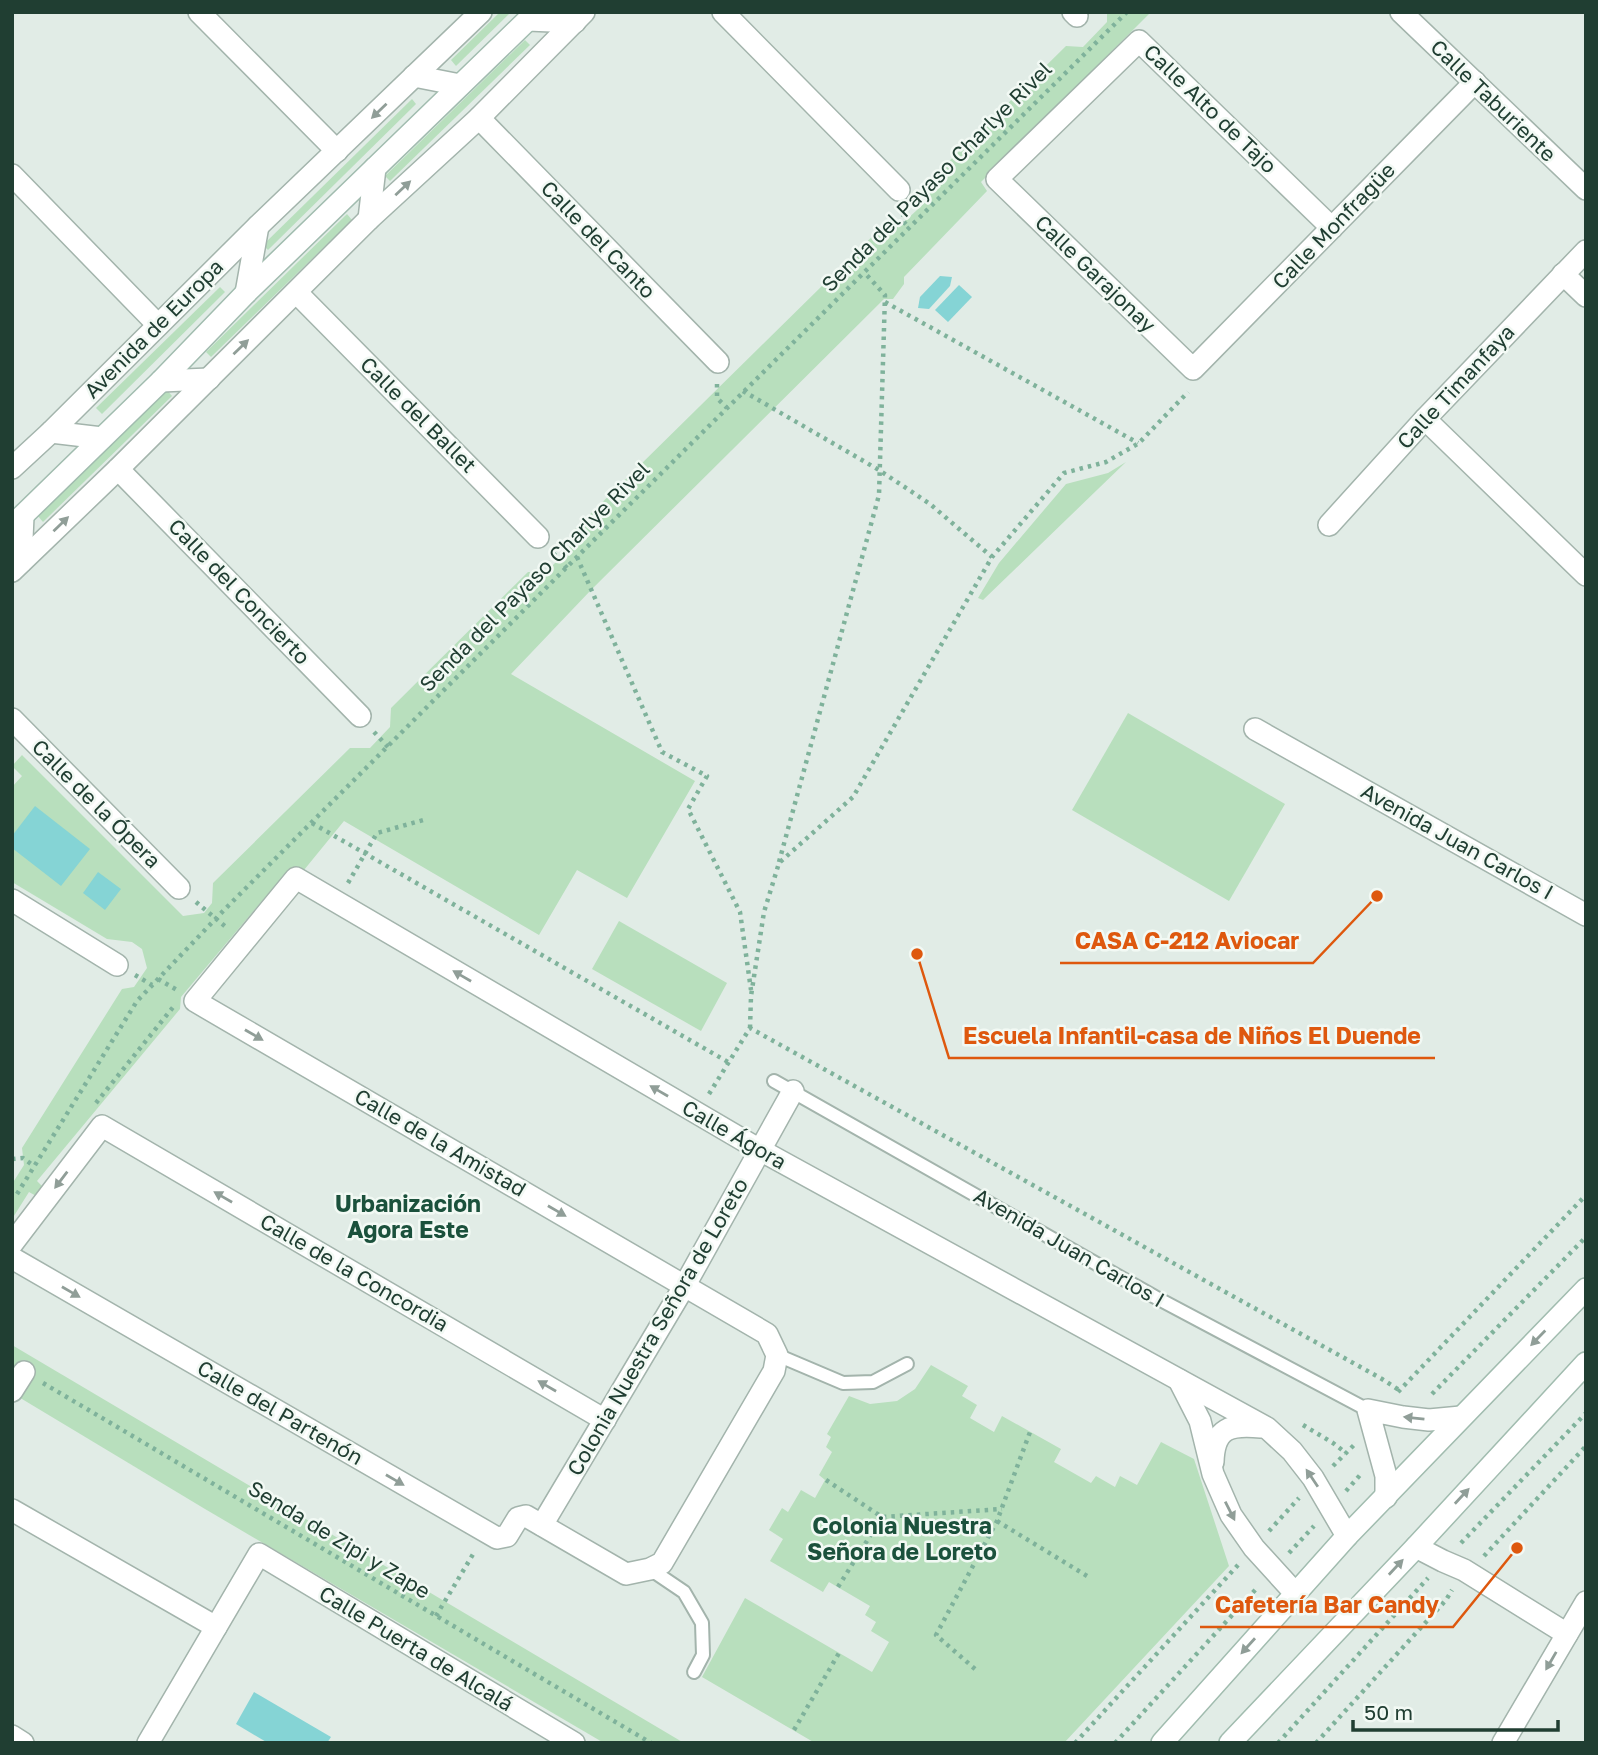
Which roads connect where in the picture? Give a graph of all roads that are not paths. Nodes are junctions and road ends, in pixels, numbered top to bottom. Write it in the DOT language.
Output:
graph roads {
  1 [pos="199,12"];
  2 [pos="481,12"];
  3 [pos="723,12"];
  4 [pos="1401,12"];
  5 [pos="532,16"];
  6 [pos="580,17"];
  7 [pos="414,76"];
  8 [pos="1475,82"];
  9 [pos="460,85"];
  10 [pos="479,118"];
  11 [pos="337,151"];
  12 [pos="375,168"];
  13 [pos="12,175"];
  14 [pos="996,179"];
  15 [pos="1586,189"];
  16 [pos="899,190"];
  17 [pos="369,219"];
  18 [pos="258,226"];
  19 [pos="1332,228"];
  20 [pos="1586,251"];
  21 [pos="1563,274"];
  22 [pos="246,293"];
  23 [pos="297,293"];
  24 [pos="1586,296"];
  25 [pos="158,325"];
  26 [pos="718,362"];
  27 [pos="1193,369"];
  28 [pos="209,379"];
  29 [pos="161,381"];
  30 [pos="1425,419"];
  31 [pos="51,432"];
  32 [pos="102,438"];
  33 [pos="12,468"];
  34 [pos="118,469"];
  35 [pos="18,521"];
  36 [pos="1329,525"];
  37 [pos="538,537"];
  38 [pos="17,567"];
  39 [pos="1586,575"];
  40 [pos="360,716"];
  41 [pos="12,719"];
  42 [pos="1255,729"];
  43 [pos="180,888"];
  44 [pos="12,900"];
  45 [pos="1586,915"];
  46 [pos="117,965"];
  47 [pos="190,997"];
  48 [pos="774,1081"];
  49 [pos="793,1091"];
  50 [pos="760,1150"];
  51 [pos="12,1244"];
  52 [pos="12,1258"];
  53 [pos="685,1285"];
  54 [pos="1586,1289"];
  55 [pos="777,1355"];
  56 [pos="1586,1363"];
  57 [pos="907,1364"];
  58 [pos="23,1372"];
  59 [pos="1179,1380"];
  60 [pos="12,1391"];
  61 [pos="1368,1410"];
  62 [pos="1461,1417"];
  63 [pos="606,1420"];
  64 [pos="1267,1428"];
  65 [pos="1213,1474"];
  66 [pos="1386,1497"];
  67 [pos="12,1510"];
  68 [pos="542,1524"];
  69 [pos="1347,1536"];
  70 [pos="1416,1546"];
  71 [pos="650,1569"];
  72 [pos="1295,1593"];
  73 [pos="1586,1602"];
  74 [pos="216,1627"];
  75 [pos="1567,1634"];
  76 [pos="694,1672"];
  77 [pos="12,1736"];
  78 [pos="23,1743"];
  79 [pos="148,1743"];
  80 [pos="574,1743"];
  81 [pos="1162,1743"];
  82 [pos="1230,1743"];
  83 [pos="1503,1743"];
  1 -- 11 [label="street"];
  2 -- 7 [label="street, Avenida de Europa"];
  3 -- 16 [label="street"];
  4 -- 8 [label="street, Calle Taburiente"];
  5 -- 6 [label="street, Avenida de Europa"];
  5 -- 9 [label="street, Avenida de Europa"];
  6 -- 10 [label="street, Avenida de Europa"];
  7 -- 9 [label="street"];
  7 -- 11 [label="street, Avenida de Europa, one-way"];
  8 -- 15 [label="street, Calle Taburiente"];
  8 -- 19 [label="street, Calle Monfragüe"];
  9 -- 12 [label="street, Avenida de Europa"];
  17 -- 10 [label="street, Avenida de Europa, one-way"];
  10 -- 26 [label="street, Calle del Canto"];
  11 -- 18 [label="street, Avenida de Europa"];
  12 -- 17 [label="street"];
  12 -- 22 [label="street, Avenida de Europa"];
  13 -- 25 [label="street"];
  14 -- 19 [label="street, Calle Alto de Tajo"];
  14 -- 27 [label="street, Calle Garajonay"];
  17 -- 23 [label="street, Avenida de Europa"];
  18 -- 22 [label="street, Avenida de Europa"];
  18 -- 25 [label="street, Avenida de Europa"];
  19 -- 27 [label="street, Calle Monfragüe"];
  20 -- 21 [label="street, Calle Timanfaya"];
  21 -- 24 [label="street"];
  21 -- 30 [label="street, Calle Timanfaya"];
  22 -- 29 [label="street, Avenida de Europa"];
  28 -- 23 [label="street, Avenida de Europa, one-way"];
  23 -- 37 [label="street, Calle del Ballet"];
  25 -- 31 [label="street, Avenida de Europa"];
  28 -- 29 [label="street, Avenida de Europa"];
  28 -- 34 [label="street, Avenida de Europa"];
  29 -- 32 [label="street, Avenida de Europa"];
  30 -- 36 [label="street, Calle Timanfaya"];
  30 -- 39 [label="street"];
  31 -- 32 [label="street"];
  31 -- 33 [label="street, Avenida de Europa"];
  32 -- 35 [label="street, Avenida de Europa"];
  38 -- 34 [label="street, Avenida de Europa, one-way"];
  34 -- 40 [label="street, Calle del Concierto"];
  35 -- 38 [label="street, Avenida de Europa"];
  41 -- 43 [label="street, Calle de la Ópera"];
  42 -- 45 [label="street, Avenida Juan Carlos I"];
  44 -- 46 [label="street"];
  50 -- 47 [label="street, Calle Ágora, one-way"];
  47 -- 53 [label="street, Calle de la Amistad, one-way"];
  48 -- 49 [label="lane, Avenida Juan Carlos I"];
  49 -- 50 [label="street, Colonia Nuestra Señora de Loreto"];
  49 -- 61 [label="lane, Avenida Juan Carlos I"];
  50 -- 53 [label="street, Colonia Nuestra Señora de Loreto"];
  50 -- 59 [label="street, Calle Ágora"];
  63 -- 51 [label="street, Calle de la Concordia, one-way"];
  52 -- 68 [label="street, Calle del Partenón, one-way"];
  53 -- 55 [label="street, Calle de la Amistad"];
  53 -- 63 [label="street, Colonia Nuestra Señora de Loreto"];
  54 -- 62 [label="street, one-way"];
  55 -- 57 [label="lane"];
  55 -- 71 [label="street"];
  70 -- 56 [label="street, one-way"];
  58 -- 60 [label="street"];
  59 -- 64 [label="street, Calle Ágora"];
  59 -- 65 [label="street"];
  62 -- 61 [label="street, Avenida Juan Carlos I, one-way"];
  61 -- 66 [label="street"];
  62 -- 66 [label="street"];
  63 -- 68 [label="street, Colonia Nuestra Señora de Loreto"];
  64 -- 65 [label="street"];
  69 -- 64 [label="street, Calle Ágora, one-way"];
  65 -- 72 [label="street, one-way"];
  66 -- 69 [label="street"];
  67 -- 74 [label="street"];
  68 -- 71 [label="street"];
  69 -- 72 [label="street"];
  70 -- 75 [label="street"];
  82 -- 70 [label="street, one-way"];
  71 -- 76 [label="lane"];
  72 -- 81 [label="street, one-way"];
  73 -- 75 [label="street"];
  74 -- 79 [label="street"];
  74 -- 80 [label="street, Calle Puerta de Alcalá"];
  75 -- 83 [label="street, one-way"];
  77 -- 78 [label="street"];
}
